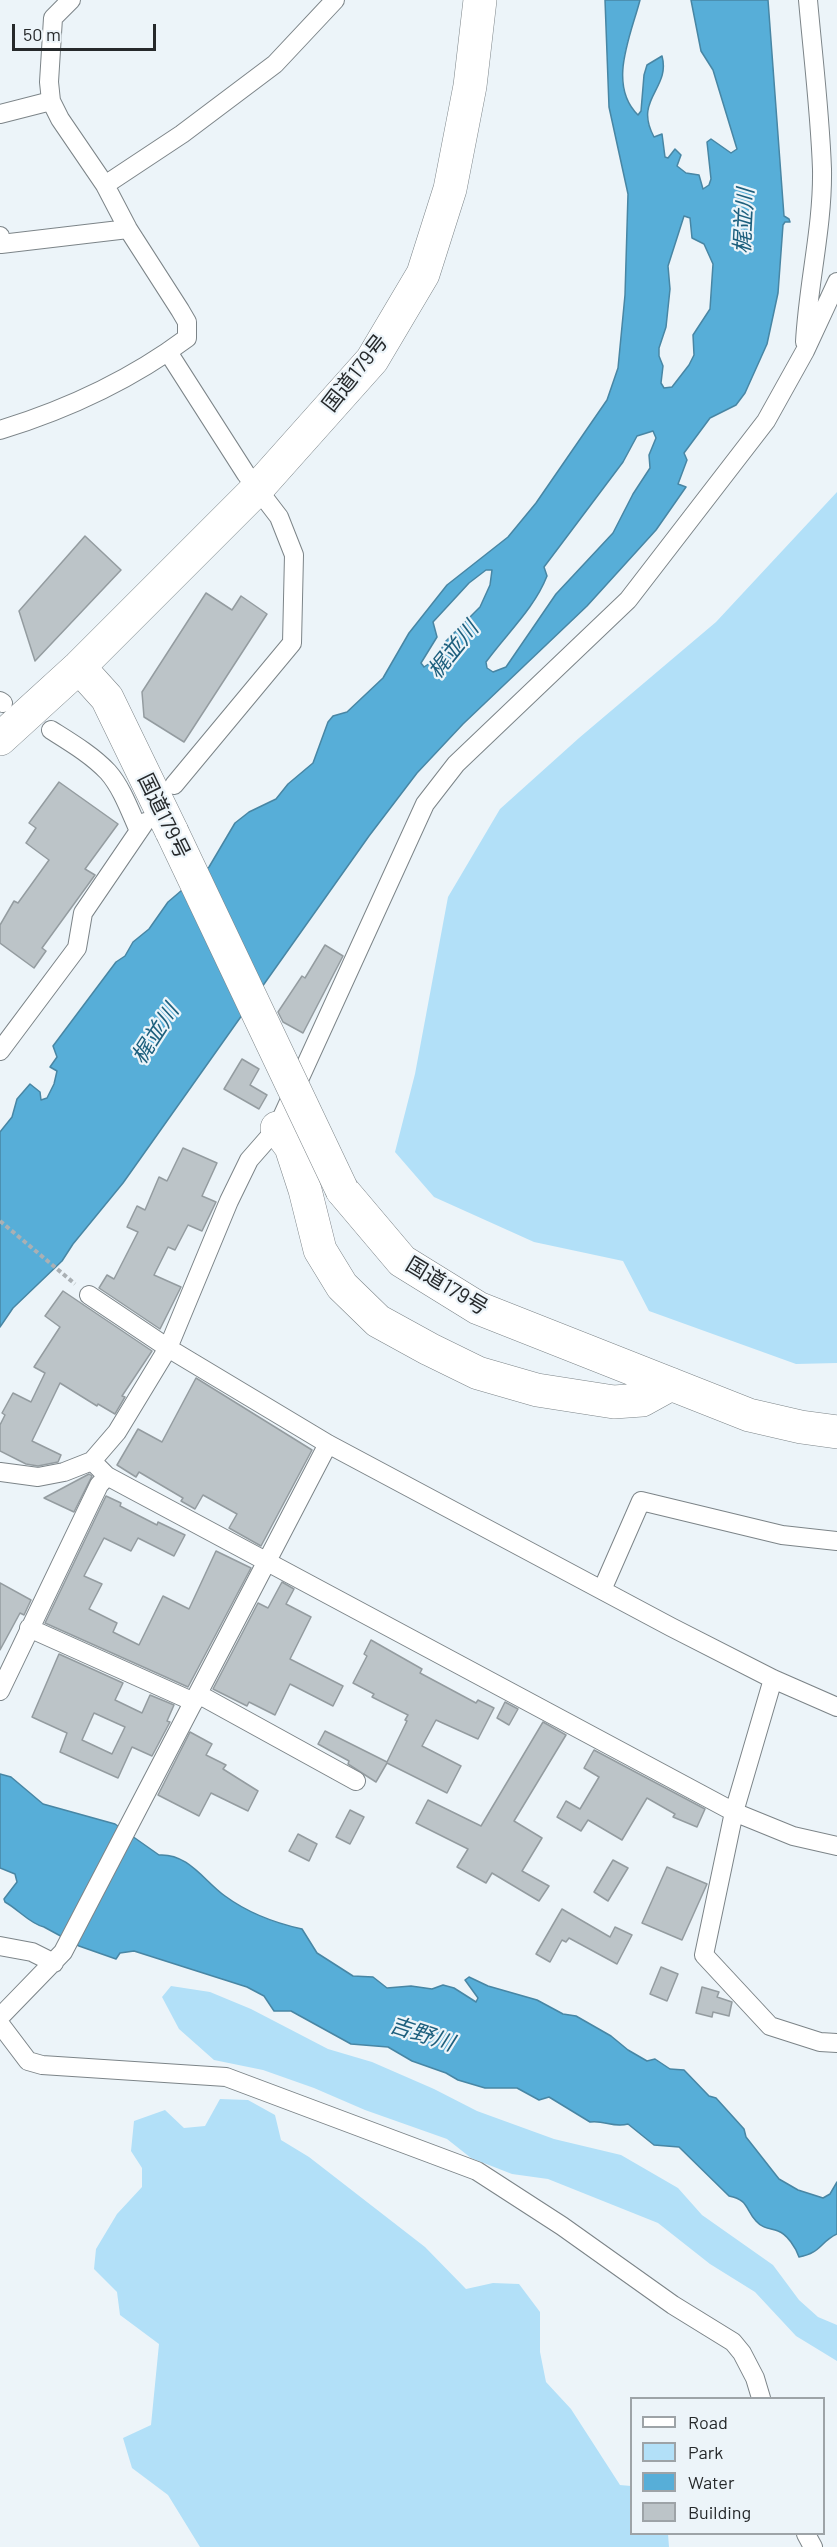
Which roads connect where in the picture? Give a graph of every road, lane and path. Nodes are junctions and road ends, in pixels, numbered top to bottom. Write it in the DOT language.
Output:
graph roads {
  1 [pos="71,0"];
  2 [pos="335,0"];
  3 [pos="480,0"];
  4 [pos="808,0"];
  5 [pos="51,101"];
  6 [pos="0,114"];
  7 [pos="105,185"];
  8 [pos="128,229"];
  9 [pos="0,236"];
  10 [pos="837,282"];
  11 [pos="805,351"];
  12 [pos="168,352"];
  13 [pos="0,430"];
  14 [pos="257,489"];
  15 [pos="79,668"];
  16 [pos="51,730"];
  17 [pos="0,739"];
  18 [pos="174,785"];
  19 [pos="152,828"];
  20 [pos="0,1051"];
  21 [pos="276,1128"];
  22 [pos="0,1221"];
  23 [pos="62,1273"];
  24 [pos="89,1295"];
  25 [pos="168,1348"];
  26 [pos="671,1384"];
  27 [pos="837,1432"];
  28 [pos="328,1444"];
  29 [pos="92,1461"];
  30 [pos="0,1472"];
  31 [pos="107,1476"];
  32 [pos="837,1541"];
  33 [pos="267,1562"];
  34 [pos="602,1590"];
  35 [pos="29,1628"];
  36 [pos="773,1679"];
  37 [pos="0,1690"];
  38 [pos="196,1698"];
  39 [pos="837,1707"];
  40 [pos="356,1781"];
  41 [pos="734,1812"];
  42 [pos="837,1846"];
  43 [pos="0,1946"];
  44 [pos="58,1957"];
  45 [pos="0,2017"];
  46 [pos="0,2024"];
  47 [pos="837,2043"];
  48 [pos="762,2397"];
  1 -- 5 [label="street"];
  2 -- 7 [label="street"];
  3 -- 14 [label="highway, 国道179号"];
  4 -- 11 [label="street"];
  5 -- 6 [label="street"];
  5 -- 7 [label="street"];
  7 -- 8 [label="street"];
  8 -- 9 [label="street"];
  8 -- 12 [label="street"];
  10 -- 11 [label="street"];
  11 -- 21 [label="street"];
  12 -- 13 [label="street"];
  12 -- 14 [label="street"];
  14 -- 15 [label="highway, 国道179号"];
  14 -- 18 [label="street"];
  15 -- 17 [label="highway"];
  15 -- 19 [label="highway, 国道179号"];
  16 -- 19 [label="street"];
  19 -- 20 [label="street"];
  19 -- 26 [label="highway, 国道179号, bridge"];
  21 -- 25 [label="street"];
  21 -- 26 [label="highway"];
  22 -- 23 [label="path"];
  24 -- 25 [label="street"];
  25 -- 28 [label="street"];
  25 -- 29 [label="street"];
  26 -- 27 [label="highway, 国道179号"];
  28 -- 33 [label="street"];
  28 -- 34 [label="street"];
  29 -- 30 [label="street"];
  29 -- 31 [label="street"];
  31 -- 33 [label="street"];
  31 -- 35 [label="street"];
  32 -- 34 [label="street"];
  33 -- 38 [label="street"];
  33 -- 41 [label="street"];
  34 -- 36 [label="street"];
  35 -- 37 [label="street"];
  35 -- 38 [label="street"];
  36 -- 39 [label="street"];
  36 -- 41 [label="street"];
  38 -- 40 [label="street"];
  38 -- 44 [label="street"];
  41 -- 42 [label="street"];
  41 -- 47 [label="street"];
  43 -- 44 [label="street"];
  44 -- 45 [label="street"];
  46 -- 48 [label="street"];
}
